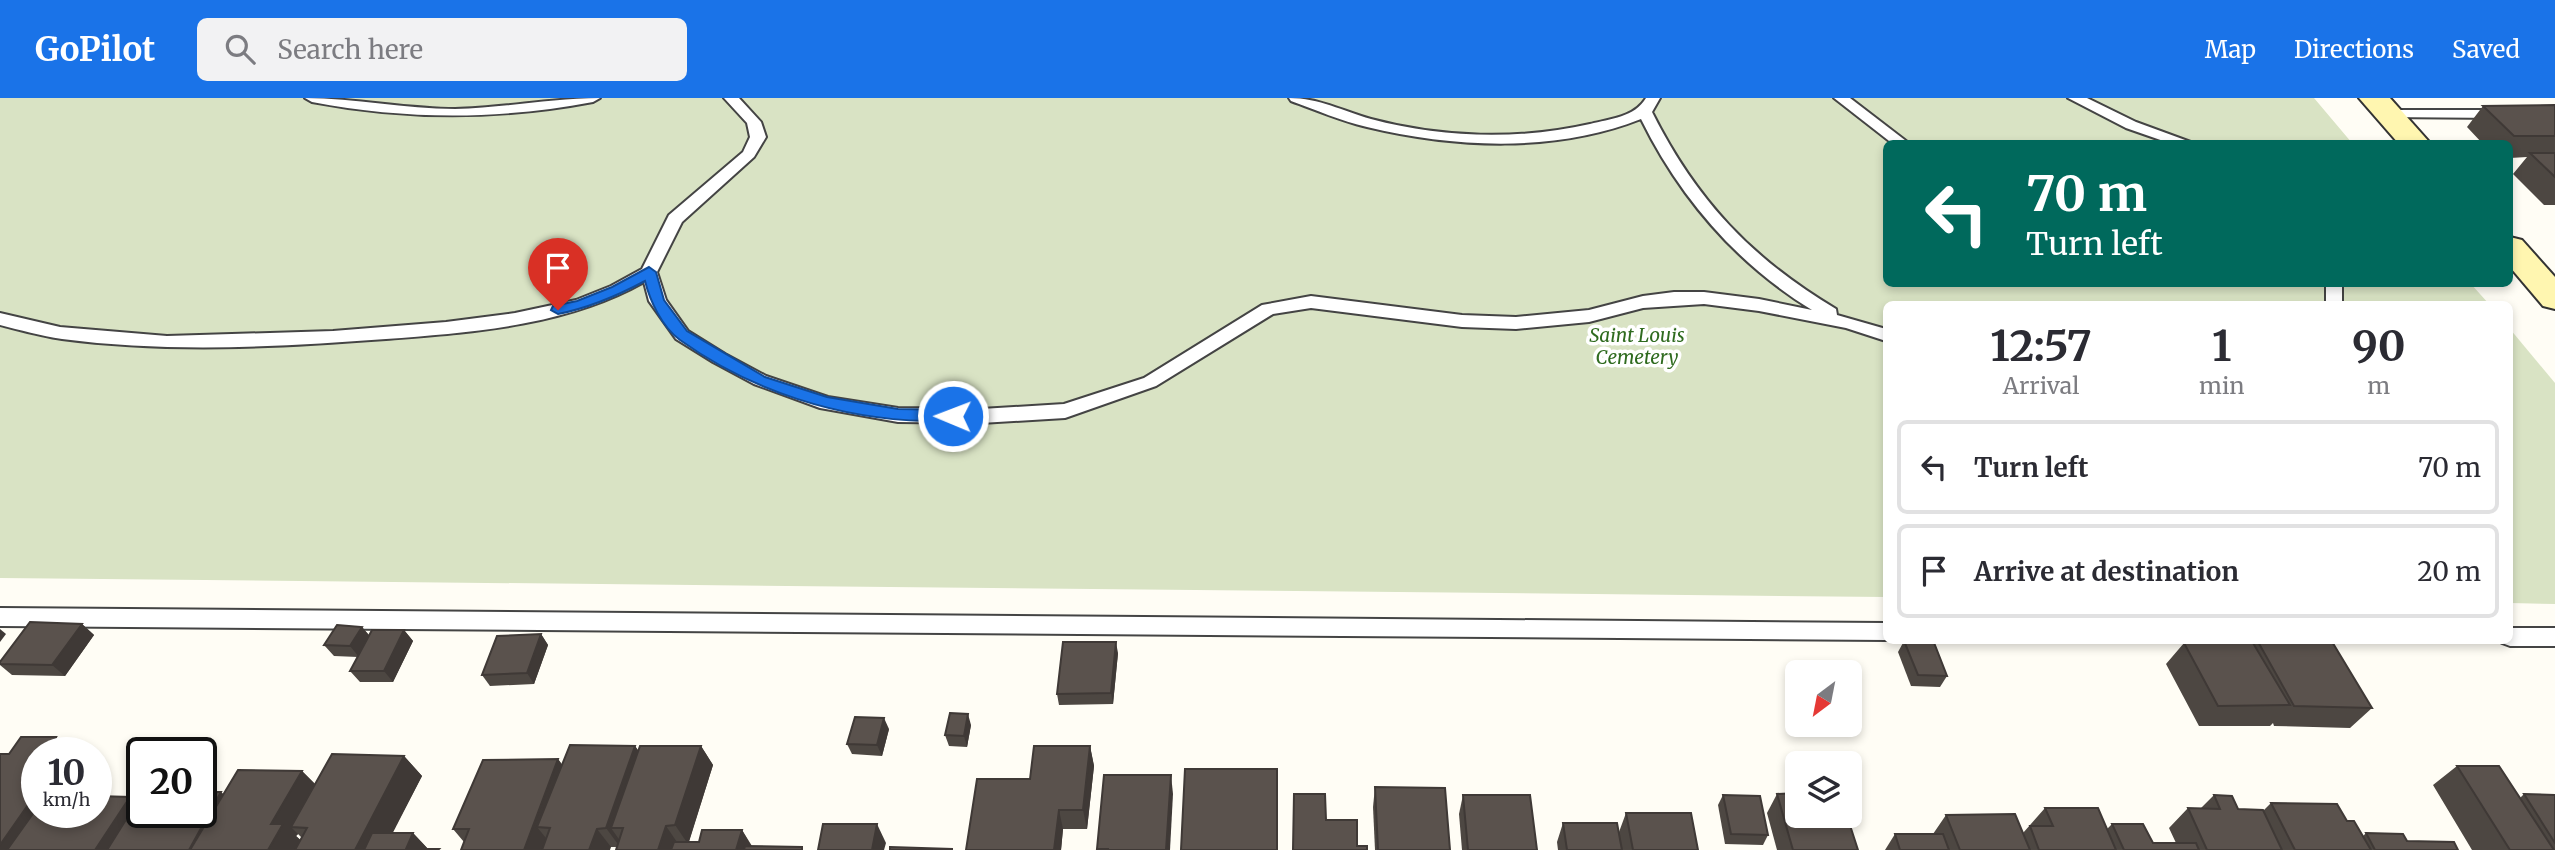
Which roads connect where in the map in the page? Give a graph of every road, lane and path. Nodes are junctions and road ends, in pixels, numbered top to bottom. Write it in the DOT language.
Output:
graph roads {
  1 [pos="312,98"];
  2 [pos="593,98"];
  3 [pos="731,98"];
  4 [pos="1296,98"];
  5 [pos="1841,98"];
  6 [pos="2075,98"];
  7 [pos="1649,105"];
  8 [pos="2381,106"];
  9 [pos="2516,114"];
  10 [pos="2131,125"];
  11 [pos="1898,140"];
  12 [pos="2140,140"];
  13 [pos="2177,140"];
  14 [pos="2412,140"];
  15 [pos="2513,250"];
  16 [pos="649,272"];
  17 [pos="2555,298"];
  18 [pos="0,318"];
  19 [pos="1847,323"];
  20 [pos="1883,334"];
  21 [pos="0,617"];
  22 [pos="1883,632"];
  23 [pos="2513,637"];
  24 [pos="2555,637"];
  1 -- 2 [label="lane"];
  3 -- 16 [label="lane"];
  4 -- 7 [label="lane"];
  5 -- 11 [label="lane"];
  6 -- 10 [label="lane"];
  7 -- 19 [label="lane"];
  8 -- 9 [label="lane"];
  8 -- 14 [label="street"];
  10 -- 12 [label="lane"];
  10 -- 13 [label="lane"];
  15 -- 17 [label="street"];
  16 -- 18 [label="lane"];
  16 -- 19 [label="lane"];
  19 -- 20 [label="lane"];
  21 -- 22 [label="lane"];
  23 -- 24 [label="lane"];
}
